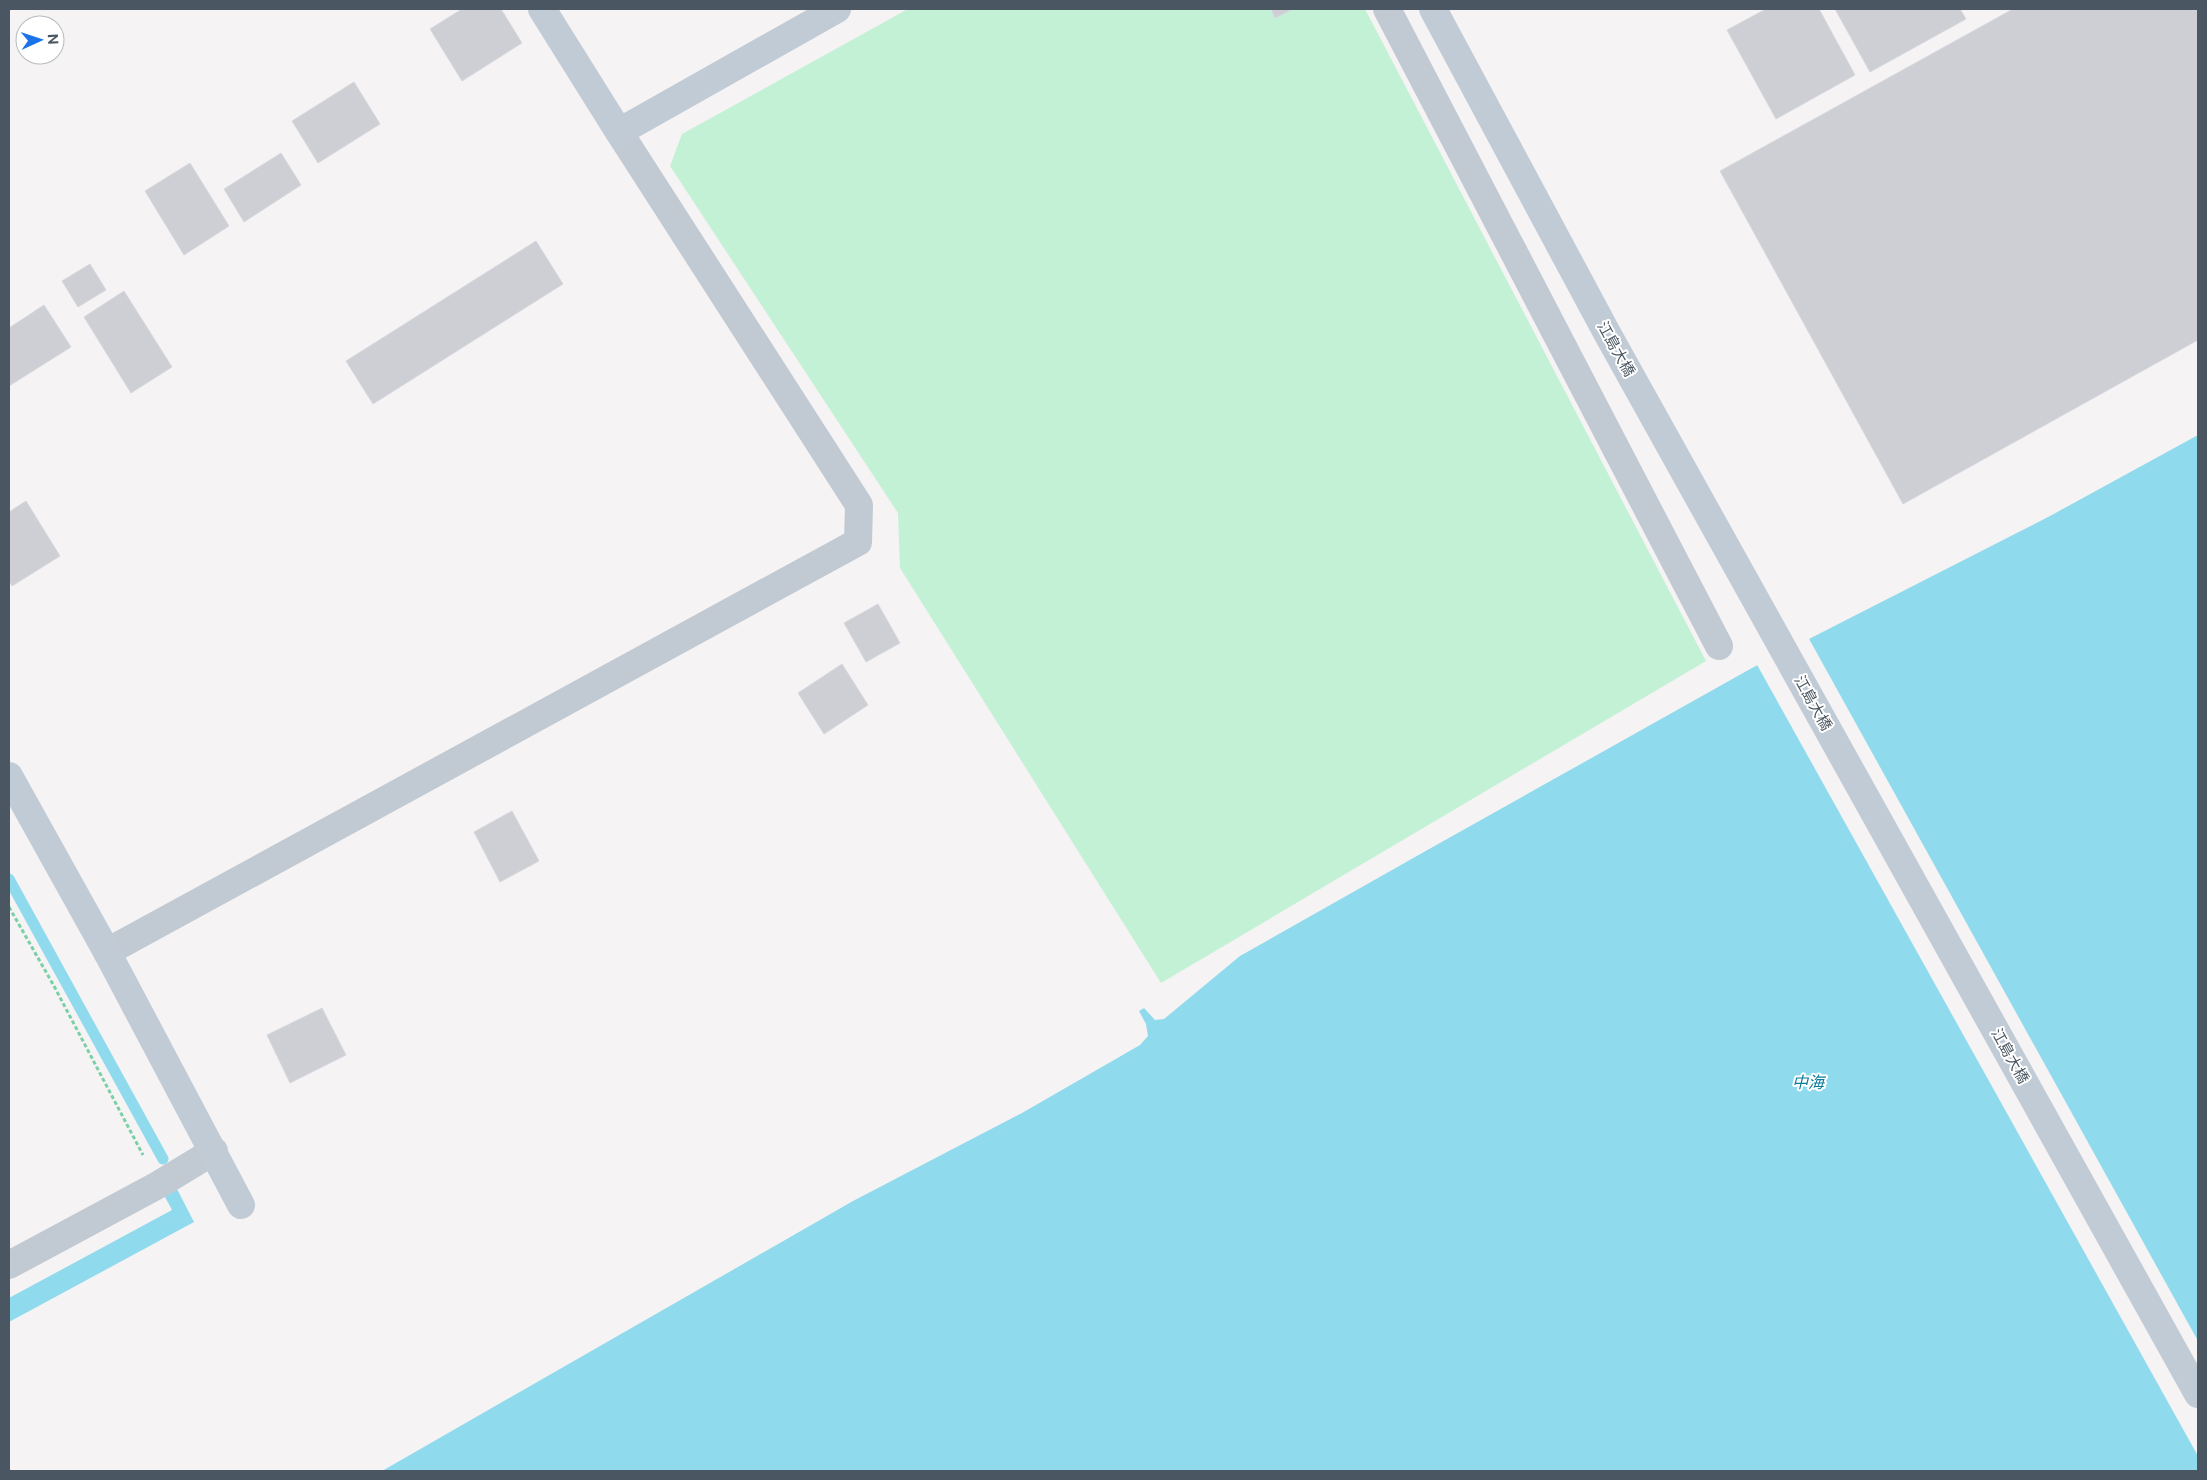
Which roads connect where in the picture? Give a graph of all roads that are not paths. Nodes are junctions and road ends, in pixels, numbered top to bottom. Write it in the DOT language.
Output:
graph roads {
  1 [pos="542,9"];
  2 [pos="837,9"];
  3 [pos="1387,9"];
  4 [pos="1433,9"];
  5 [pos="619,132"];
  6 [pos="1719,646"];
  7 [pos="9,776"];
  8 [pos="106,952"];
  9 [pos="214,1151"];
  10 [pos="241,1204"];
  11 [pos="9,1265"];
  12 [pos="2198,1394"];
  1 -- 5 [label="street"];
  2 -- 5 [label="street"];
  3 -- 6 [label="street"];
  4 -- 12 [label="street, 江島大橋"];
  5 -- 8 [label="street"];
  7 -- 8 [label="street"];
  8 -- 9 [label="street"];
  9 -- 10 [label="street"];
  9 -- 11 [label="street"];
}
